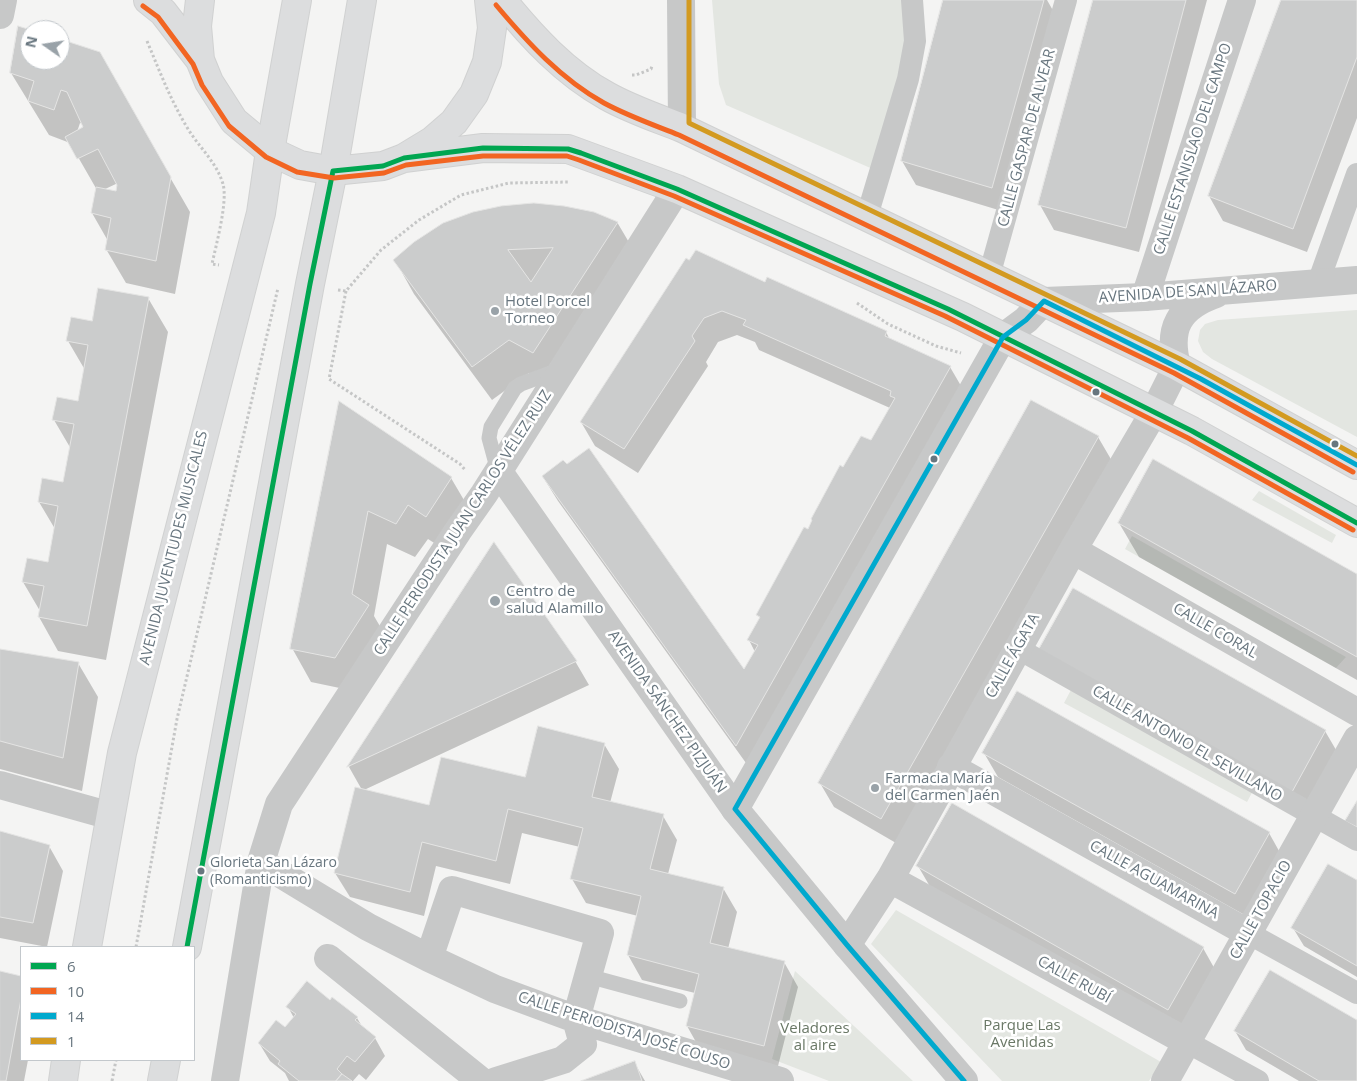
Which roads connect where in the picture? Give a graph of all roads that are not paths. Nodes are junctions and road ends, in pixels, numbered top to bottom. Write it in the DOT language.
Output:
graph roads {
  1 [pos="3,0"];
  2 [pos="148,0"];
  3 [pos="200,0"];
  4 [pos="297,0"];
  5 [pos="362,0"];
  6 [pos="489,0"];
  7 [pos="502,0"];
  8 [pos="681,0"];
  9 [pos="912,0"];
  10 [pos="1066,0"];
  11 [pos="1242,0"];
  12 [pos="0,15"];
  13 [pos="200,60"];
  14 [pos="682,128"];
  15 [pos="270,151"];
  16 [pos="404,158"];
  17 [pos="333,171"];
  18 [pos="1357,174"];
  19 [pos="676,189"];
  20 [pos="867,216"];
  21 [pos="989,276"];
  22 [pos="1357,280"];
  23 [pos="1318,283"];
  24 [pos="1227,290"];
  25 [pos="1144,297"];
  26 [pos="1044,301"];
  27 [pos="1003,337"];
  28 [pos="1177,366"];
  29 [pos="1154,412"];
  30 [pos="1357,465"];
  31 [pos="499,472"];
  32 [pos="1357,523"];
  33 [pos="1073,550"];
  34 [pos="1017,648"];
  35 [pos="1357,712"];
  36 [pos="1357,739"];
  37 [pos="951,767"];
  38 [pos="0,785"];
  39 [pos="735,809"];
  40 [pos="111,816"];
  41 [pos="1314,816"];
  42 [pos="1357,840"];
  43 [pos="261,862"];
  44 [pos="890,879"];
  45 [pos="1248,933"];
  46 [pos="847,945"];
  47 [pos="87,946"];
  48 [pos="187,946"];
  49 [pos="328,958"];
  50 [pos="429,958"];
  51 [pos="588,976"];
  52 [pos="1357,992"];
  53 [pos="680,1002"];
  54 [pos="576,1019"];
  55 [pos="1187,1042"];
  56 [pos="66,1061"];
  57 [pos="166,1061"];
  58 [pos="741,1076"];
  59 [pos="63,1081"];
  60 [pos="162,1081"];
  61 [pos="225,1081"];
  62 [pos="481,1081"];
  63 [pos="496,1081"];
  64 [pos="780,1081"];
  65 [pos="964,1081"];
  66 [pos="1165,1081"];
  67 [pos="1258,1081"];
  1 -- 12 [label="street"];
  2 -- 13 [label="main road"];
  3 -- 13 [label="main road"];
  4 -- 15 [label="main road, AVENIDA JUVENTUDES MUSICALES"];
  5 -- 17 [label="main road"];
  6 -- 16 [label="main road"];
  7 -- 14 [label="main road"];
  8 -- 14 [label="street"];
  9 -- 20 [label="street"];
  10 -- 21 [label="street, CALLE GASPAR DE ALVEAR"];
  11 -- 25 [label="street, CALLE ESTANISLAO DEL CAMPO"];
  13 -- 15 [label="main road"];
  14 -- 20 [label="main road"];
  15 -- 17 [label="main road"];
  15 -- 40 [label="main road, AVENIDA JUVENTUDES MUSICALES"];
  16 -- 17 [label="main road"];
  16 -- 19 [label="main road"];
  17 -- 48 [label="main road"];
  18 -- 23 [label="street"];
  19 -- 27 [label="main road"];
  19 -- 31 [label="street, CALLE PERIODISTA JUAN CARLOS VÉLEZ RUIZ"];
  20 -- 21 [label="main road"];
  21 -- 26 [label="main road"];
  22 -- 23 [label="street, AVENIDA DE SAN LÁZARO"];
  23 -- 24 [label="street, AVENIDA DE SAN LÁZARO"];
  24 -- 25 [label="street, AVENIDA DE SAN LÁZARO"];
  24 -- 28 [label="street"];
  25 -- 26 [label="street, AVENIDA DE SAN LÁZARO"];
  26 -- 27 [label="street"];
  26 -- 28 [label="main road"];
  27 -- 29 [label="main road"];
  27 -- 39 [label="street"];
  28 -- 29 [label="street, CALLE ÁGATA"];
  28 -- 30 [label="main road"];
  29 -- 32 [label="main road"];
  29 -- 33 [label="street, CALLE ÁGATA"];
  31 -- 39 [label="street, AVENIDA SÁNCHEZ PIZJUÁN"];
  31 -- 43 [label="street, CALLE PERIODISTA JUAN CARLOS VÉLEZ RUIZ"];
  33 -- 34 [label="street, CALLE ÁGATA"];
  33 -- 35 [label="street, CALLE CORAL"];
  34 -- 37 [label="street, CALLE ÁGATA"];
  34 -- 41 [label="street, CALLE ANTONIO EL SEVILLANO"];
  36 -- 41 [label="street, CALLE TOPACIO"];
  37 -- 44 [label="street, CALLE ÁGATA"];
  37 -- 45 [label="street, CALLE AGUAMARINA"];
  38 -- 40 [label="street"];
  39 -- 46 [label="street, AVENIDA SÁNCHEZ PIZJUÁN"];
  40 -- 47 [label="main road, AVENIDA JUVENTUDES MUSICALES"];
  41 -- 42 [label="street, CALLE ANTONIO EL SEVILLANO"];
  41 -- 45 [label="street, CALLE TOPACIO"];
  43 -- 50 [label="street, CALLE PERIODISTA JOSÉ COUSO"];
  43 -- 61 [label="street"];
  44 -- 46 [label="street, CALLE ÁGATA"];
  44 -- 55 [label="street, CALLE RUBÍ"];
  45 -- 52 [label="street, CALLE AGUAMARINA"];
  45 -- 55 [label="street, CALLE TOPACIO"];
  46 -- 65 [label="street, AVENIDA SÁNCHEZ PIZJUÁN"];
  49 -- 62 [label="street"];
  50 -- 51 [label="street"];
  50 -- 54 [label="street, CALLE PERIODISTA JOSÉ COUSO"];
  51 -- 53 [label="lane"];
  51 -- 54 [label="street"];
  54 -- 58 [label="street, CALLE PERIODISTA JOSÉ COUSO"];
  54 -- 63 [label="street"];
  55 -- 66 [label="street, CALLE TOPACIO"];
  55 -- 67 [label="street, CALLE RUBÍ"];
  56 -- 59 [label="main road"];
  57 -- 60 [label="main road"];
  58 -- 64 [label="street, CALLE PERIODISTA JOSÉ COUSO"];
}
